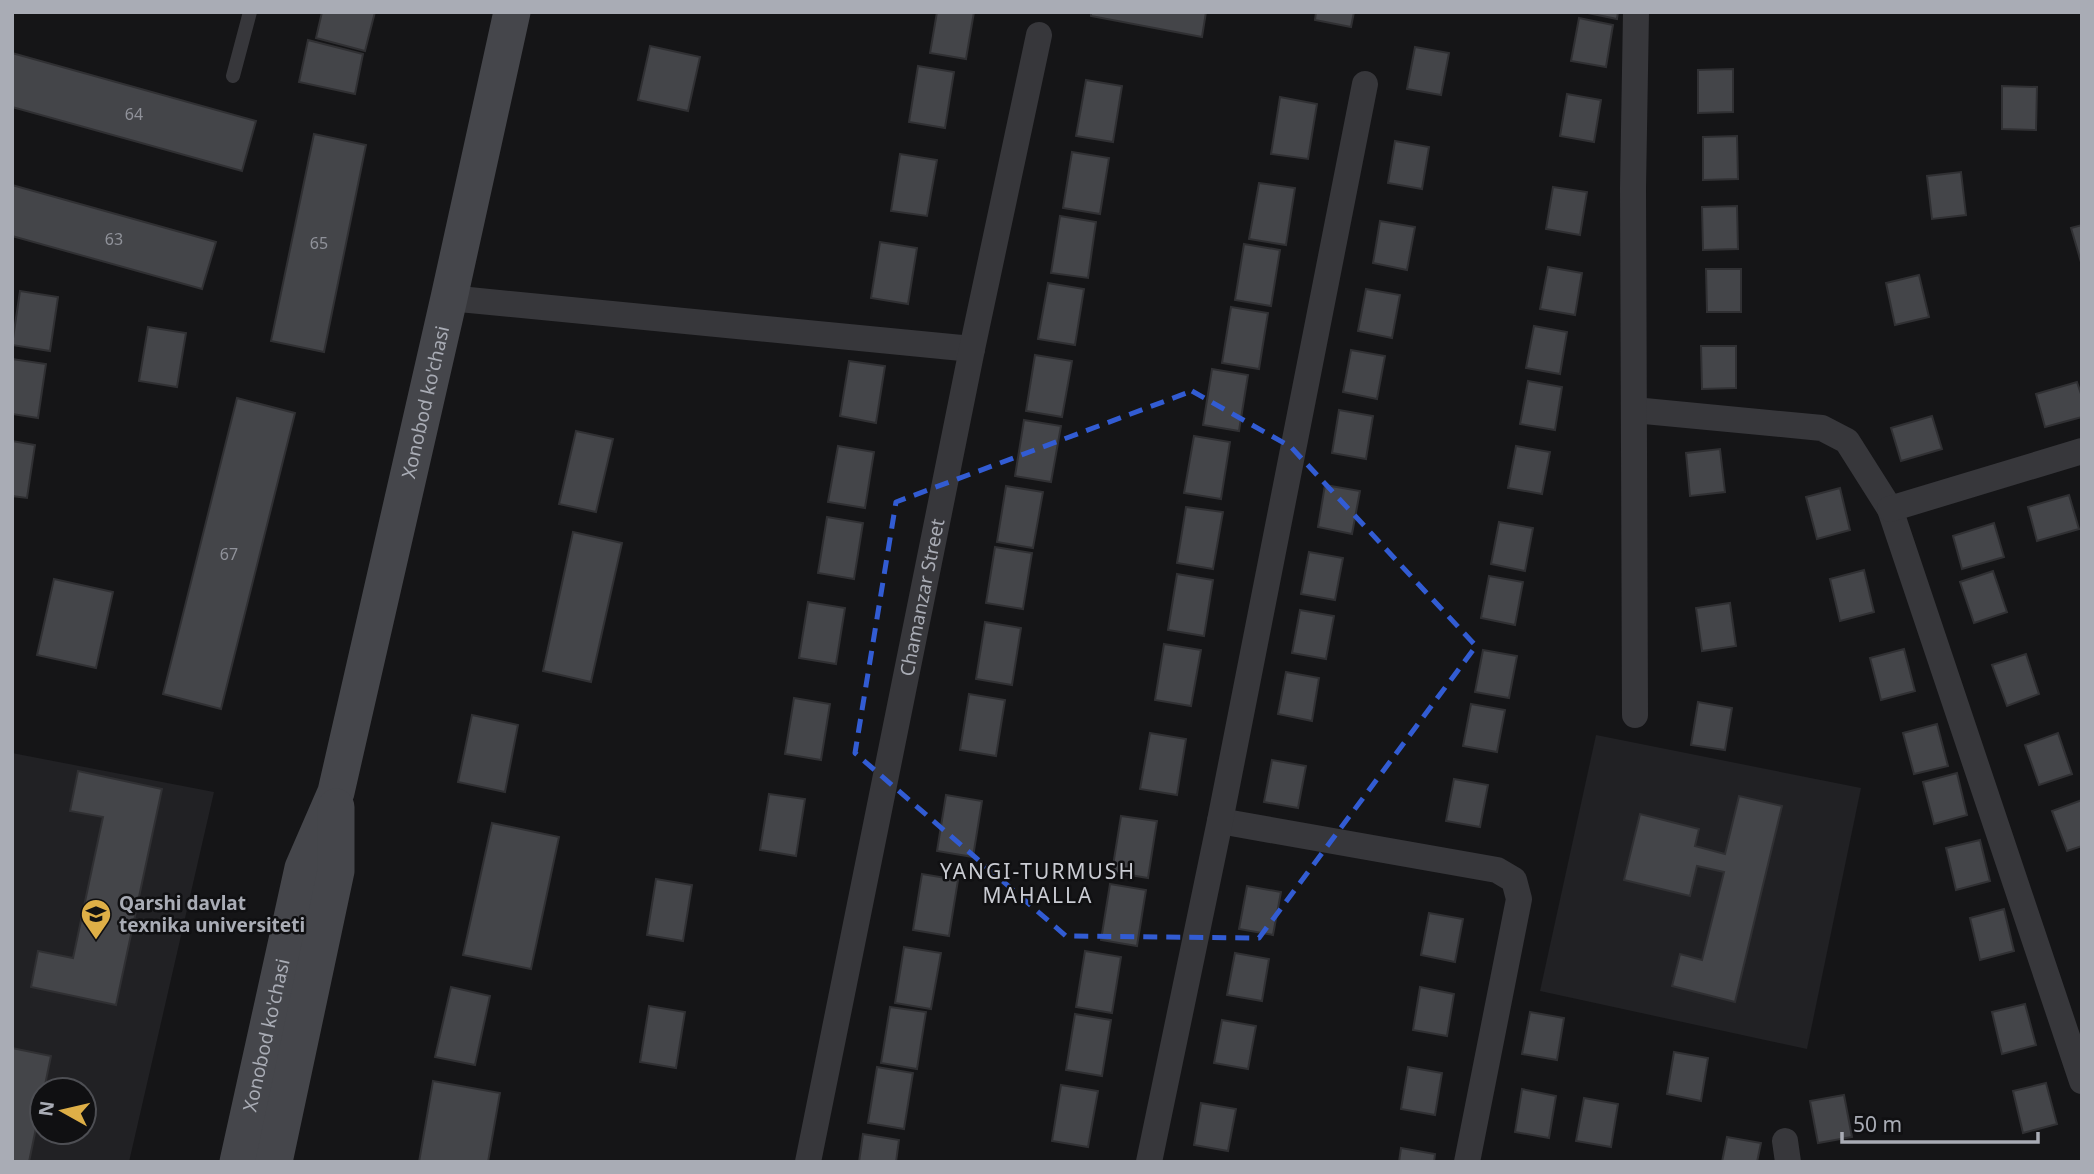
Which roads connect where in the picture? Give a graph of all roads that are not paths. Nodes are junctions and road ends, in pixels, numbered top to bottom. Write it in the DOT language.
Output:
graph roads {
  1 [pos="250,12"];
  2 [pos="512,12"];
  3 [pos="1636,12"];
  4 [pos="1039,35"];
  5 [pos="233,76"];
  6 [pos="1365,84"];
  7 [pos="449,298"];
  8 [pos="972,349"];
  9 [pos="1634,410"];
  10 [pos="2082,451"];
  11 [pos="1890,509"];
  12 [pos="1635,715"];
  13 [pos="336,792"];
  14 [pos="1220,821"];
  15 [pos="2082,1081"];
  16 [pos="238,1162"];
  17 [pos="274,1162"];
  18 [pos="808,1162"];
  19 [pos="1149,1162"];
  20 [pos="1467,1162"];
  1 -- 5 [label="lane"];
  2 -- 7 [label="main road, Xonobod ko'chasi"];
  3 -- 9 [label="street"];
  4 -- 8 [label="street, Chamanzar Street"];
  6 -- 14 [label="street"];
  7 -- 8 [label="street"];
  7 -- 13 [label="main road, Xonobod ko'chasi"];
  8 -- 18 [label="street, Chamanzar Street"];
  9 -- 11 [label="street"];
  9 -- 12 [label="street"];
  10 -- 11 [label="street"];
  11 -- 15 [label="street"];
  13 -- 16 [label="main road, Xonobod ko'chasi"];
  13 -- 17 [label="main road, Xonobod ko'chasi"];
  14 -- 19 [label="street"];
  14 -- 20 [label="street"];
}
